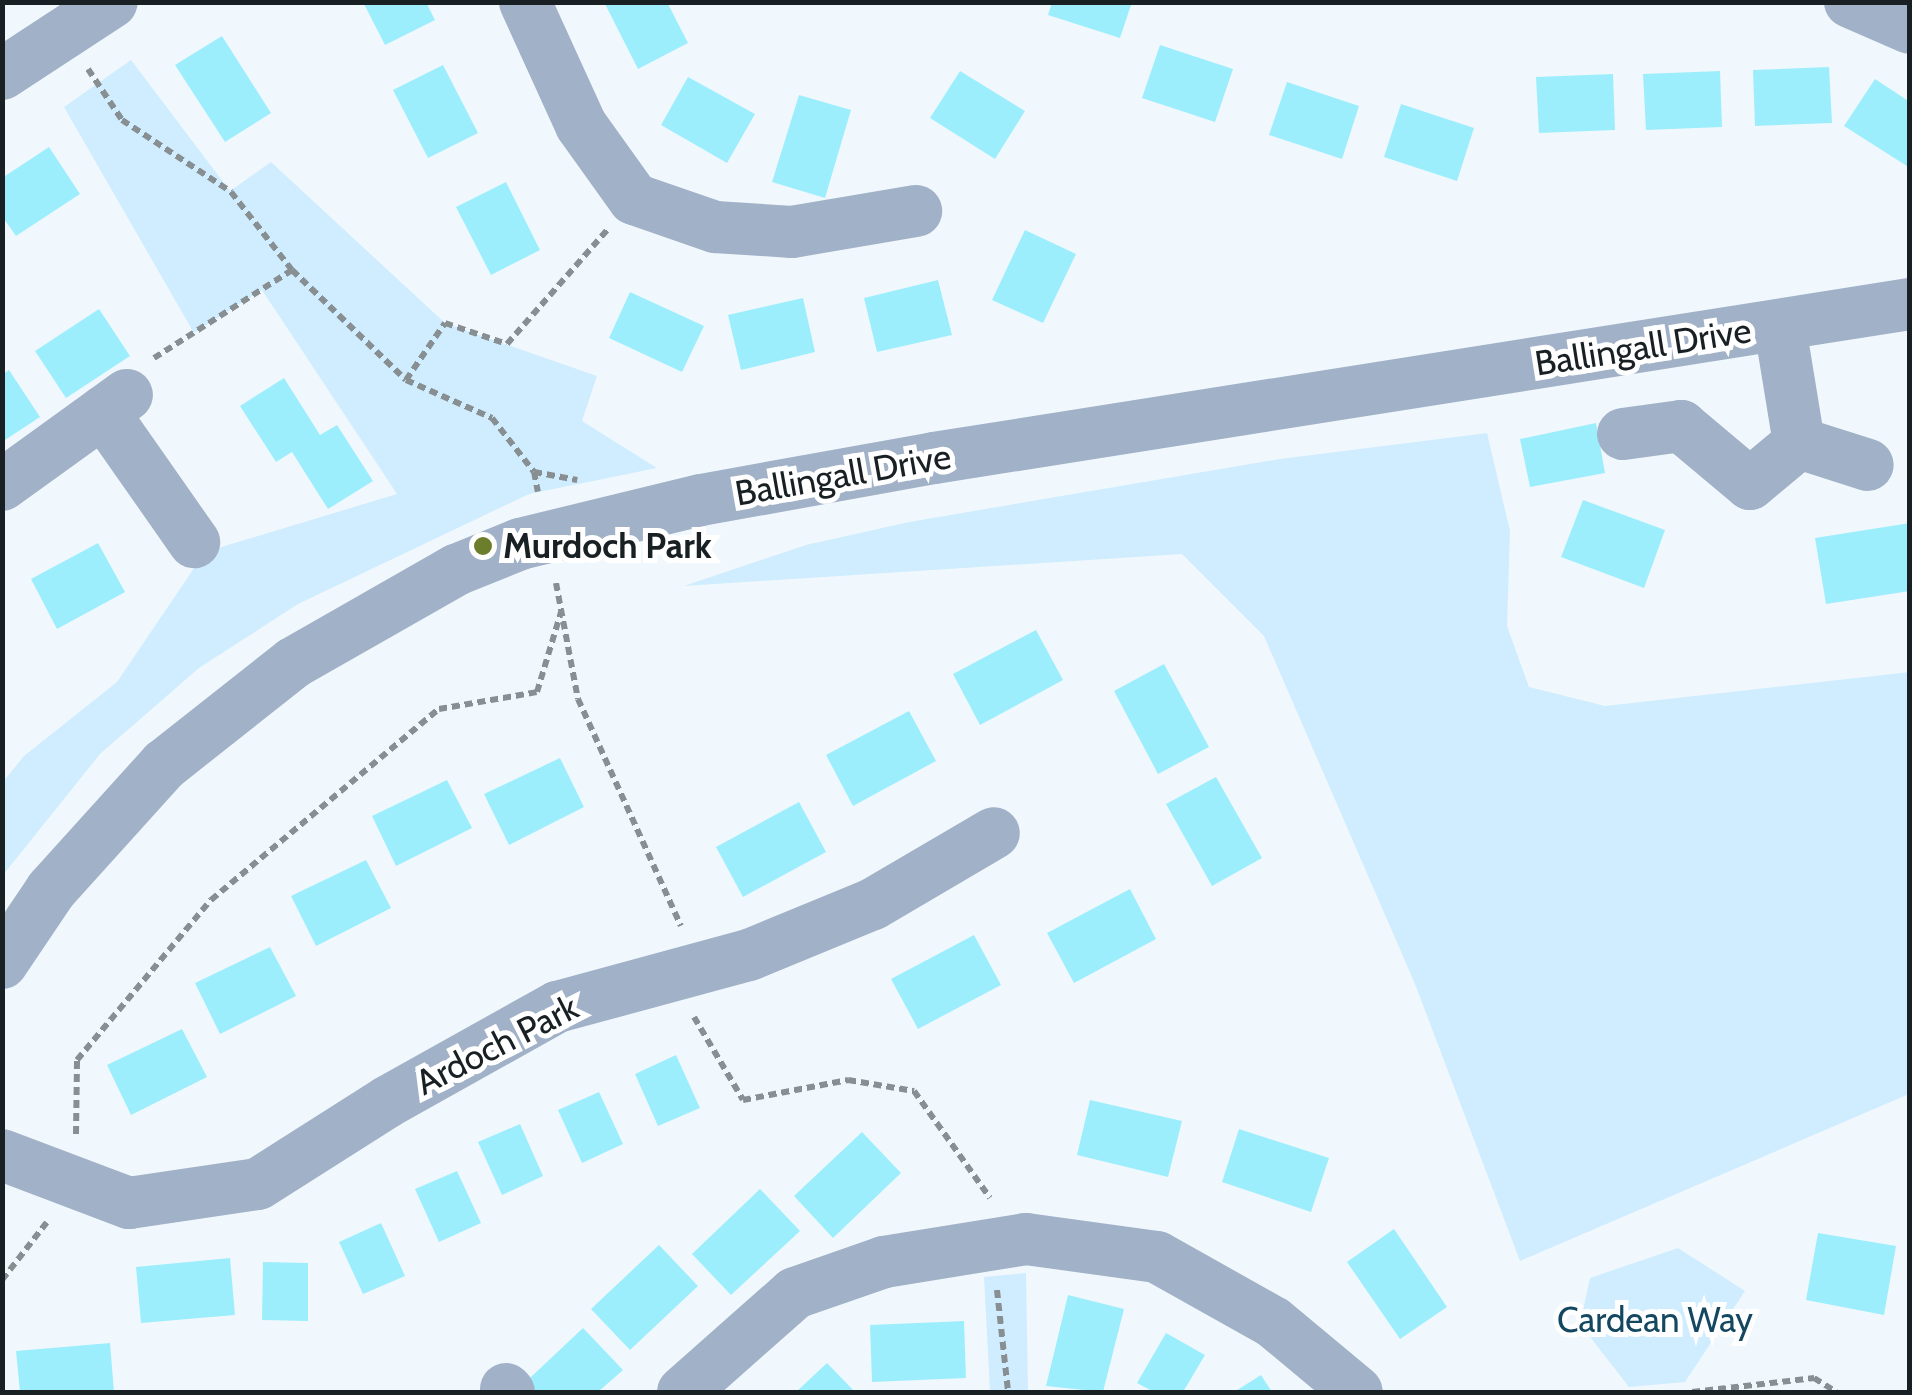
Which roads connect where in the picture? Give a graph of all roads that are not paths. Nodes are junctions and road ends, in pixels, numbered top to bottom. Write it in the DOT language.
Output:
graph roads {
  1 [pos="112,2"];
  2 [pos="525,2"];
  3 [pos="1850,2"];
  4 [pos="1910,28"];
  5 [pos="24,49"];
  6 [pos="916,212"];
  7 [pos="1910,304"];
  8 [pos="1780,327"];
  9 [pos="1624,434"];
  10 [pos="1798,443"];
  11 [pos="1868,465"];
  12 [pos="2,485"];
  13 [pos="194,542"];
  14 [pos="994,833"];
  15 [pos="2,963"];
  16 [pos="2,1155"];
  17 [pos="688,1391"];
  18 [pos="1357,1392"];
  1 -- 5 [label="street"];
  2 -- 6 [label="street"];
  3 -- 4 [label="street"];
  7 -- 8 [label="street, Ballingall Drive"];
  8 -- 10 [label="street, Ballingall Drive"];
  8 -- 15 [label="street, Ballingall Drive"];
  9 -- 10 [label="street"];
  10 -- 11 [label="street"];
  12 -- 13 [label="street"];
  14 -- 16 [label="street, Ardoch Park"];
  17 -- 18 [label="street"];
}
